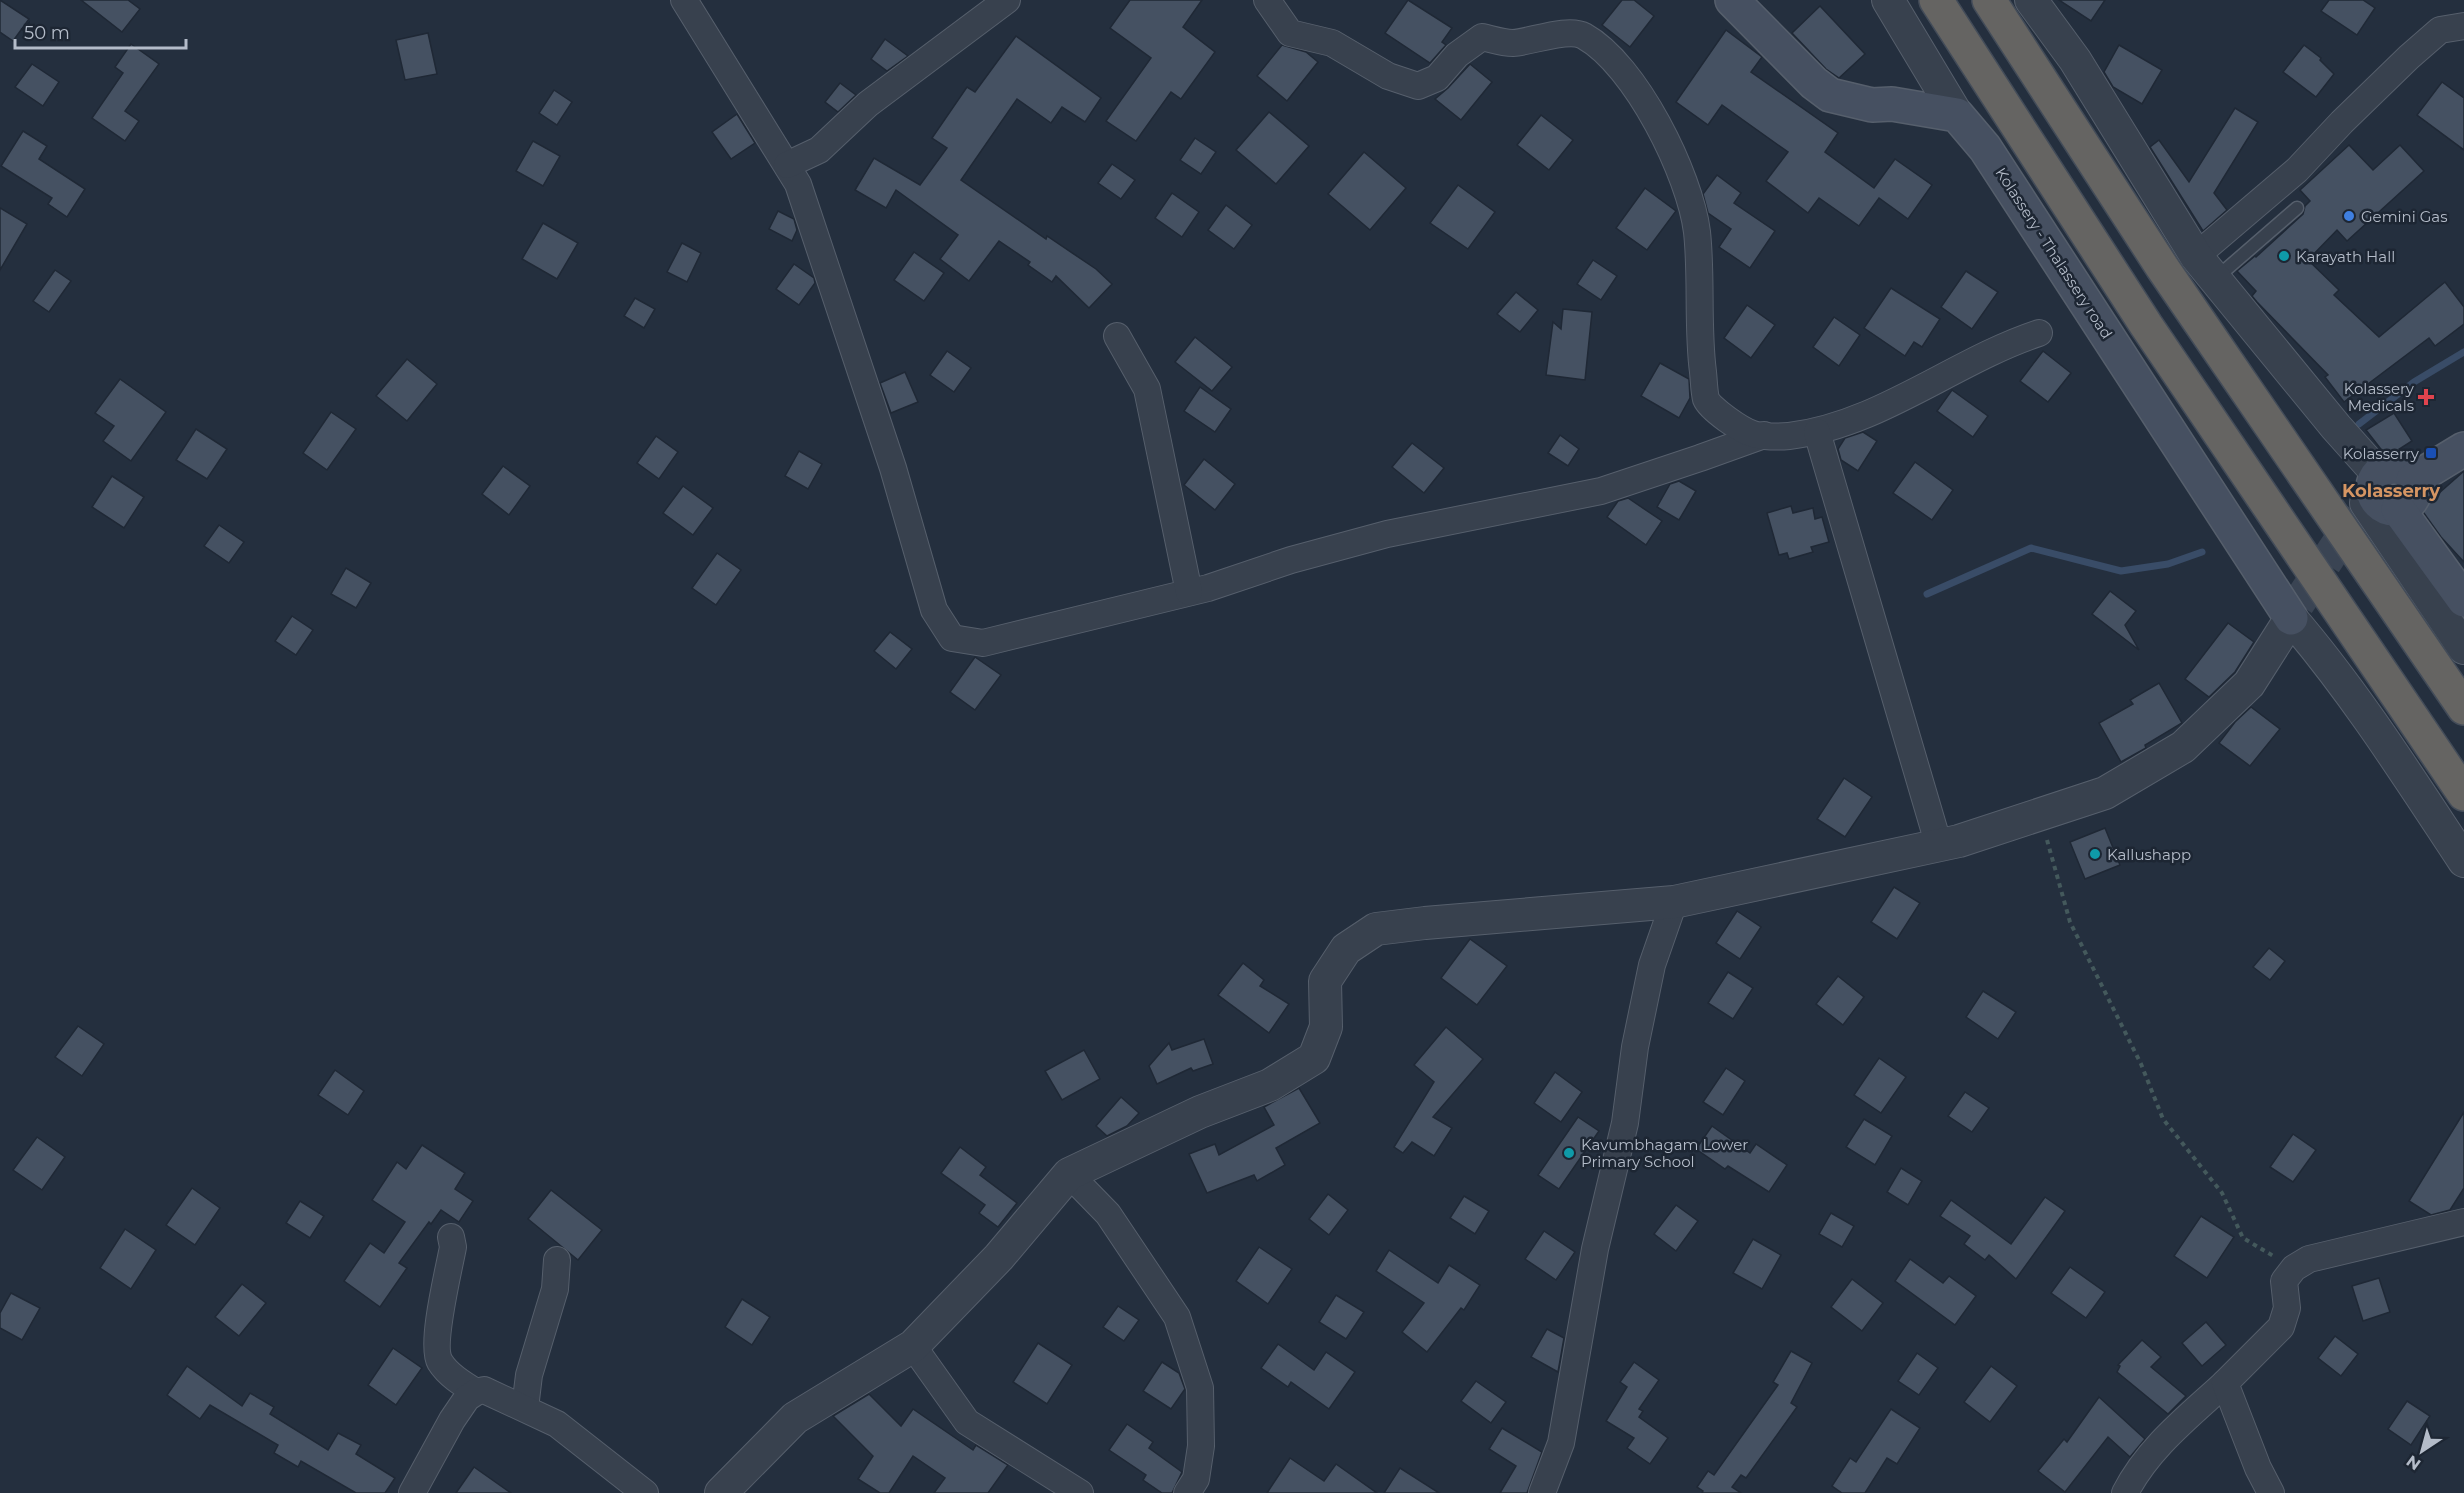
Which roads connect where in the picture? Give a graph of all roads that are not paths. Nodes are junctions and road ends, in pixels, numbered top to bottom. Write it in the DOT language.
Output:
graph roads {
  1 [pos="684,0"];
  2 [pos="1007,0"];
  3 [pos="1267,0"];
  4 [pos="1732,0"];
  5 [pos="1888,0"];
  6 [pos="1936,0"];
  7 [pos="1989,0"];
  8 [pos="2031,0"];
  9 [pos="2464,26"];
  10 [pos="1957,115"];
  11 [pos="787,165"];
  12 [pos="2297,208"];
  13 [pos="2205,268"];
  14 [pos="2039,333"];
  15 [pos="1117,336"];
  16 [pos="1817,432"];
  17 [pos="1764,435"];
  18 [pos="2464,449"];
  19 [pos="2375,499"];
  20 [pos="1189,592"];
  21 [pos="2464,600"];
  22 [pos="2295,611"];
  23 [pos="2464,648"];
  24 [pos="2464,708"];
  25 [pos="2464,794"];
  26 [pos="1939,846"];
  27 [pos="2464,861"];
  28 [pos="1674,902"];
  29 [pos="1069,1174"];
  30 [pos="2464,1222"];
  31 [pos="451,1237"];
  32 [pos="557,1260"];
  33 [pos="913,1346"];
  34 [pos="2225,1383"];
  35 [pos="476,1392"];
  36 [pos="525,1408"];
  37 [pos="412,1493"];
  38 [pos="645,1493"];
  39 [pos="721,1493"];
  40 [pos="1080,1493"];
  41 [pos="1187,1493"];
  42 [pos="1542,1493"];
  43 [pos="2125,1493"];
  44 [pos="2271,1493"];
  1 -- 11 [label="street"];
  2 -- 11 [label="street"];
  3 -- 17 [label="street"];
  4 -- 10 [label="main road"];
  5 -- 10 [label="street"];
  6 -- 25 [label="highway"];
  7 -- 24 [label="highway"];
  8 -- 13 [label="street"];
  9 -- 13 [label="street"];
  10 -- 22 [label="main road, Kolassery - Thalassery road"];
  11 -- 20 [label="street"];
  12 -- 13 [label="lane"];
  13 -- 19 [label="street"];
  14 -- 16 [label="street"];
  15 -- 20 [label="street"];
  16 -- 17 [label="street"];
  16 -- 26 [label="street"];
  17 -- 20 [label="street"];
  18 -- 19 [label="main road"];
  19 -- 21 [label="main road"];
  19 -- 23 [label="street"];
  22 -- 26 [label="street"];
  22 -- 27 [label="street"];
  26 -- 28 [label="street"];
  28 -- 29 [label="street"];
  28 -- 42 [label="street"];
  29 -- 33 [label="street"];
  29 -- 41 [label="street"];
  30 -- 34 [label="street"];
  31 -- 35 [label="street"];
  32 -- 36 [label="street"];
  33 -- 39 [label="street"];
  33 -- 40 [label="street"];
  34 -- 43 [label="street"];
  34 -- 44 [label="street"];
  35 -- 36 [label="street"];
  35 -- 37 [label="street"];
  36 -- 38 [label="street"];
}
